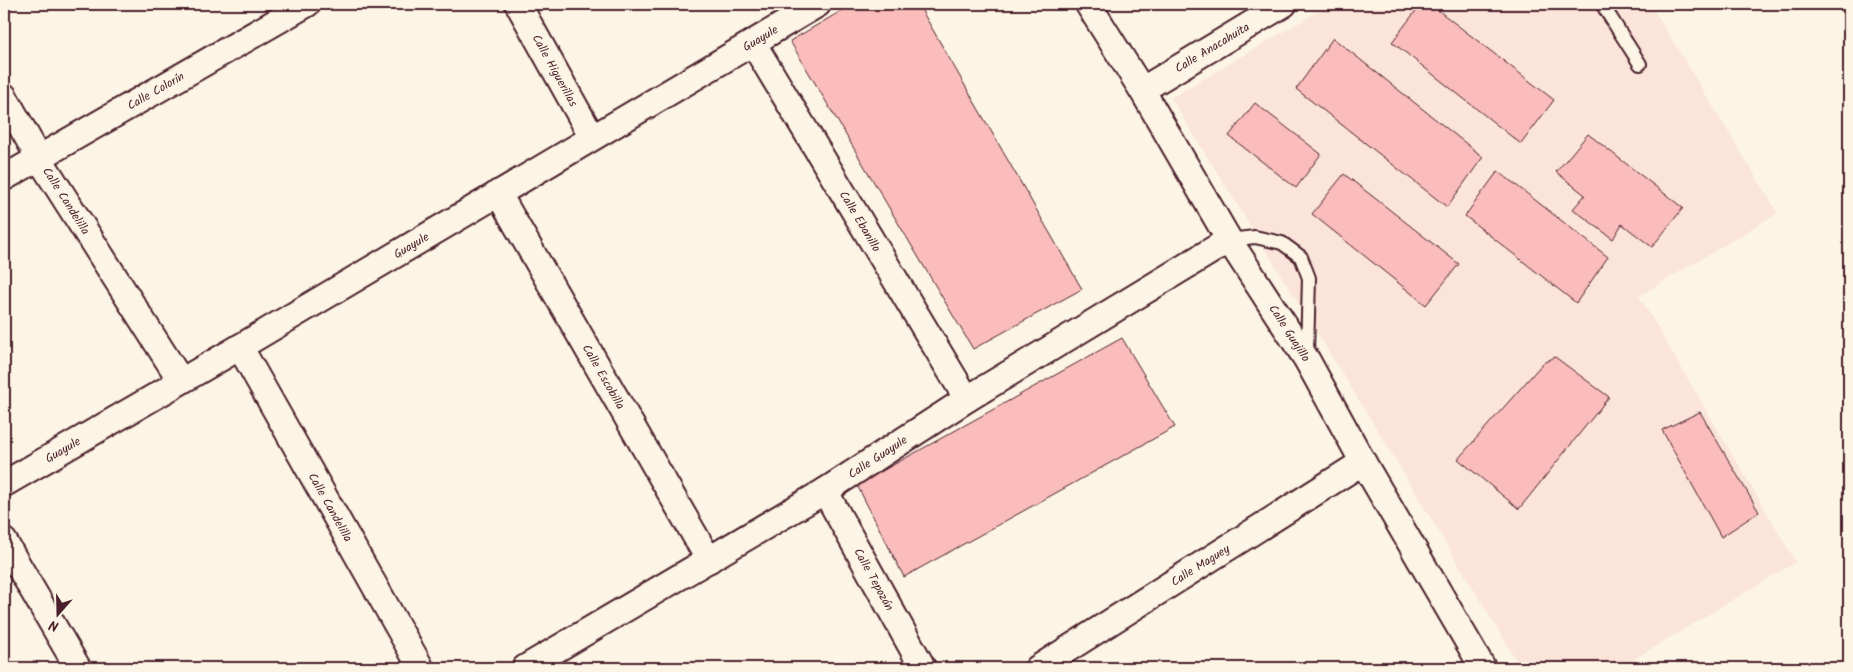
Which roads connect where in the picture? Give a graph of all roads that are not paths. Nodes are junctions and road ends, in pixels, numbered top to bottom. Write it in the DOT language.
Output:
graph roads {
  1 [pos="307,4"];
  2 [pos="518,4"];
  3 [pos="818,4"];
  4 [pos="1088,4"];
  5 [pos="1284,4"];
  6 [pos="1602,4"];
  7 [pos="753,43"];
  8 [pos="1640,64"];
  9 [pos="1142,90"];
  10 [pos="4,96"];
  11 [pos="592,137"];
  12 [pos="39,158"];
  13 [pos="4,178"];
  14 [pos="498,193"];
  15 [pos="1229,240"];
  16 [pos="240,347"];
  17 [pos="1307,360"];
  18 [pos="181,381"];
  19 [pos="967,399"];
  20 [pos="1363,462"];
  21 [pos="4,484"];
  22 [pos="825,491"];
  23 [pos="4,541"];
  24 [pos="709,560"];
  25 [pos="78,668"];
  26 [pos="421,668"];
  27 [pos="525,668"];
  28 [pos="923,668"];
  29 [pos="1038,668"];
  30 [pos="1483,668"];
  1 -- 12 [label="street, Calle Colorín"];
  2 -- 11 [label="street, Calle Higuerillas"];
  3 -- 7 [label="street, Guayule"];
  4 -- 9 [label="street, Calle Guajillo"];
  5 -- 9 [label="street, Calle Anacahuita"];
  6 -- 8 [label="lane"];
  7 -- 11 [label="street, Guayule"];
  7 -- 19 [label="street, Calle Ebanillo"];
  9 -- 15 [label="street, Calle Guajillo"];
  10 -- 12 [label="street, Calle Candelilla"];
  11 -- 14 [label="street, Guayule"];
  12 -- 13 [label="street, Calle Colorín"];
  12 -- 18 [label="street, Calle Candelilla"];
  14 -- 16 [label="street, Guayule"];
  14 -- 24 [label="street, Calle Escobilla"];
  15 -- 17 [label="street, Calle Guajillo"];
  15 -- 17 [label="lane"];
  15 -- 19 [label="street, Calle Guayule"];
  16 -- 18 [label="street, Guayule"];
  16 -- 26 [label="street, Calle Candelilla"];
  17 -- 20 [label="street, Calle Guajillo"];
  18 -- 21 [label="street, Guayule"];
  19 -- 22 [label="street, Calle Guayule"];
  20 -- 29 [label="street, Calle Maguey"];
  20 -- 30 [label="street, Calle Guajillo"];
  22 -- 24 [label="street, Calle Guayule"];
  22 -- 28 [label="street, Calle Tepozán"];
  23 -- 25 [label="street"];
  24 -- 27 [label="street, Calle Guayule"];
}
